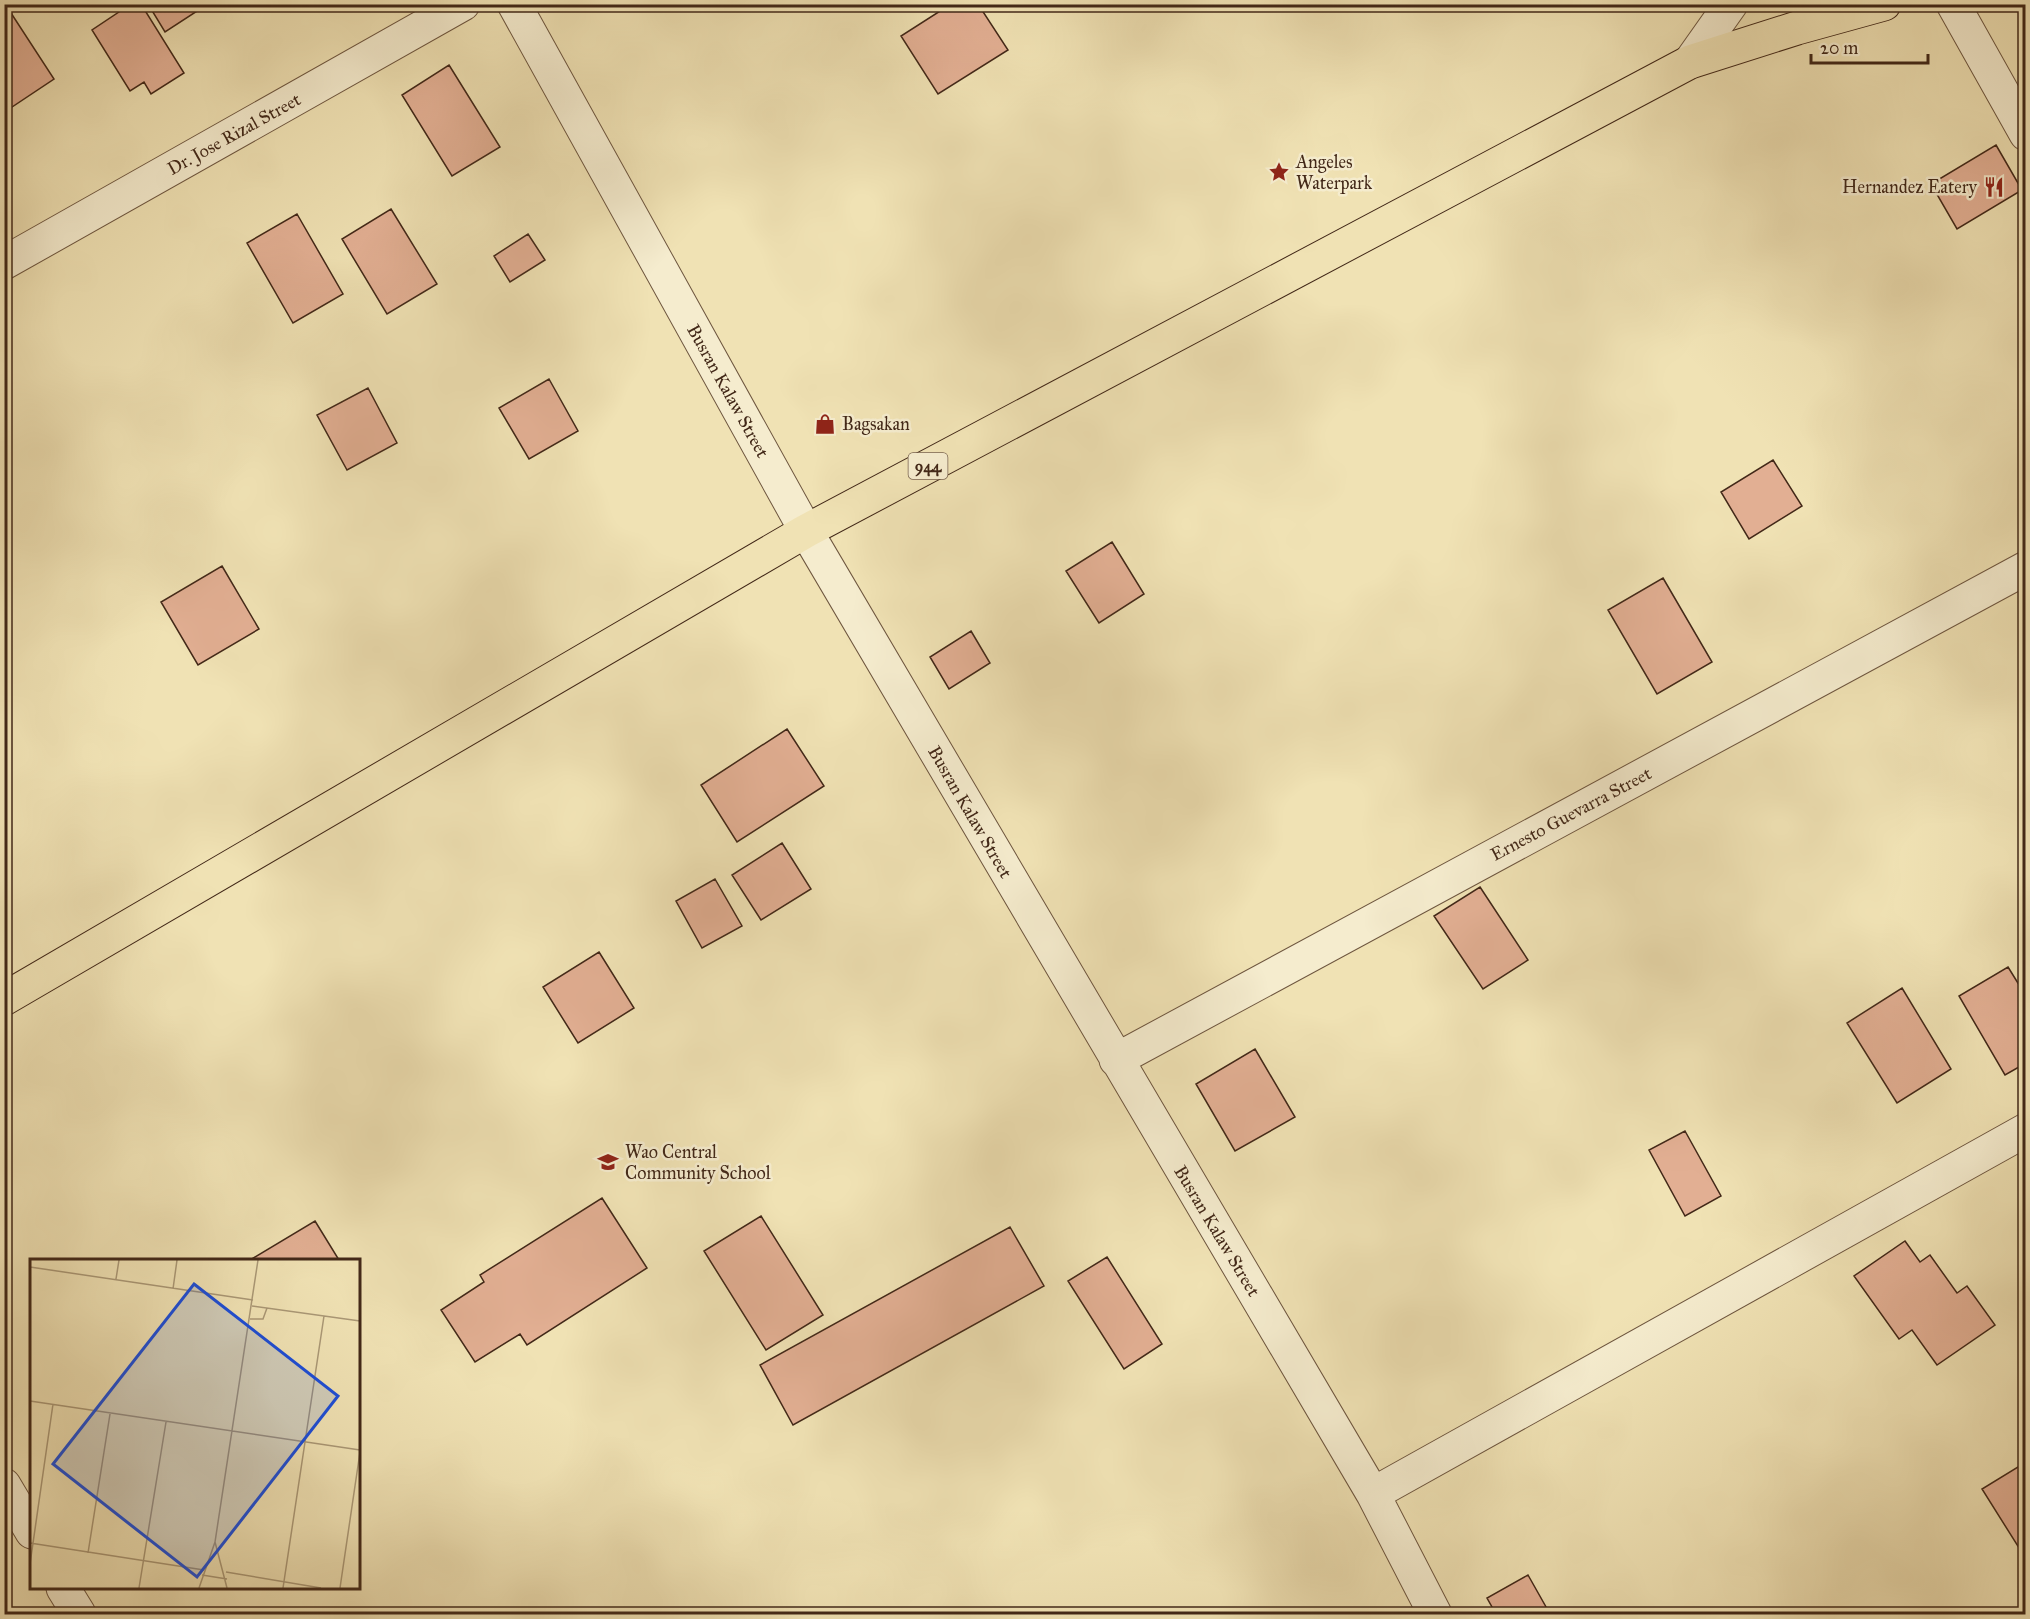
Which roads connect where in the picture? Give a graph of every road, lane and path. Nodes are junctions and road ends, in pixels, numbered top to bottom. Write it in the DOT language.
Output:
graph roads {
  1 [pos="464,4"];
  2 [pos="514,4"];
  3 [pos="1731,4"];
  4 [pos="1884,4"];
  5 [pos="1953,4"];
  6 [pos="1690,62"];
  7 [pos="2025,134"];
  8 [pos="4,263"];
  9 [pos="806,531"];
  10 [pos="2025,568"];
  11 [pos="4,999"];
  12 [pos="1116,1060"];
  13 [pos="2025,1130"];
  14 [pos="4,1485"];
  15 [pos="1373,1494"];
  16 [pos="30,1529"];
  17 [pos="64,1589"];
  18 [pos="79,1614"];
  19 [pos="1435,1614"];
  1 -- 8 [label="street, Dr. Jose Rizal Street"];
  2 -- 9 [label="street, Busran Kalaw Street"];
  3 -- 6 [label="street"];
  4 -- 6 [label="main road, 944"];
  5 -- 7 [label="street"];
  6 -- 9 [label="main road, 944"];
  9 -- 11 [label="main road, 944"];
  9 -- 12 [label="street, Busran Kalaw Street"];
  10 -- 12 [label="street, Ernesto Guevarra Street"];
  12 -- 15 [label="street, Busran Kalaw Street"];
  13 -- 15 [label="street"];
  14 -- 16 [label="street"];
  15 -- 19 [label="street, Busran Kalaw Street"];
  17 -- 18 [label="street"];
}
